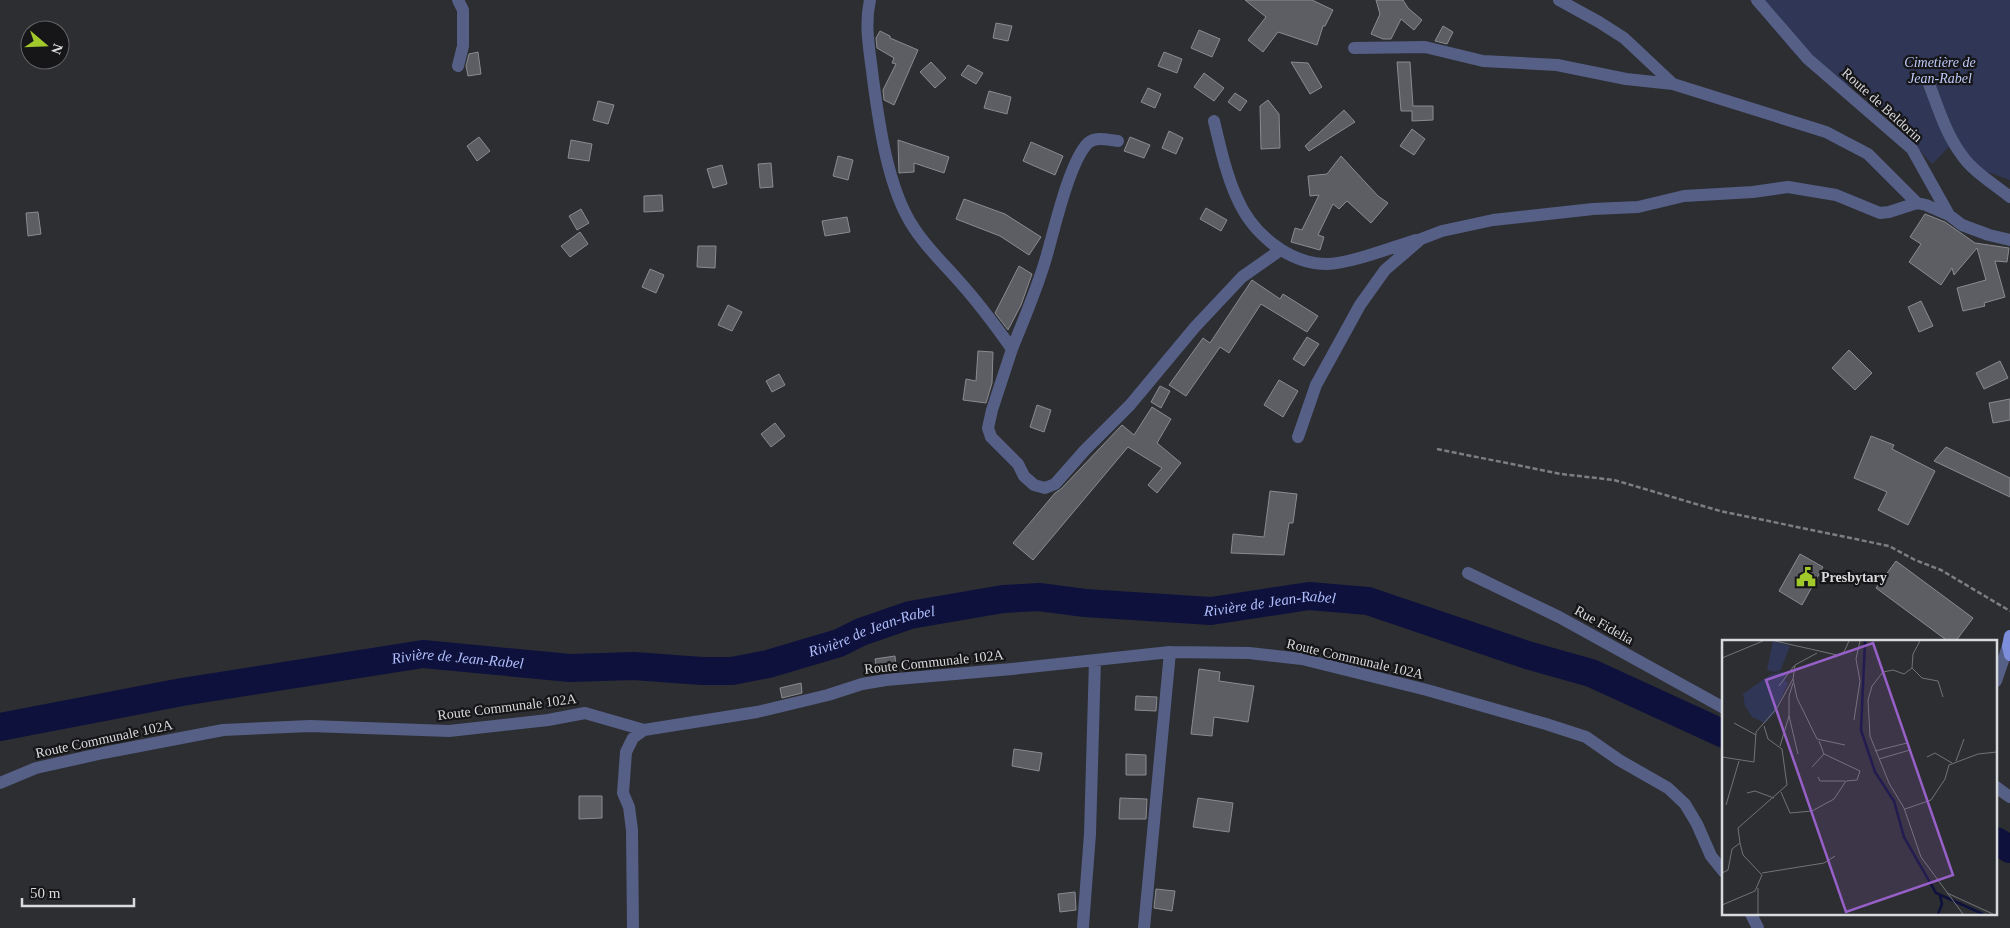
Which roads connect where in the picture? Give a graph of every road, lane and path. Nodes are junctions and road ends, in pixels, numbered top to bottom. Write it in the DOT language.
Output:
graph roads {
  1 [pos="458,0"];
  2 [pos="870,0"];
  3 [pos="1559,0"];
  4 [pos="1757,0"];
  5 [pos="1354,48"];
  6 [pos="458,66"];
  7 [pos="1673,84"];
  8 [pos="1929,84"];
  9 [pos="1214,121"];
  10 [pos="1118,141"];
  11 [pos="2010,197"];
  12 [pos="1917,203"];
  13 [pos="1950,215"];
  14 [pos="1420,239"];
  15 [pos="2010,240"];
  16 [pos="1279,250"];
  17 [pos="1012,348"];
  18 [pos="1298,437"];
  19 [pos="1437,448"];
  20 [pos="1468,573"];
  21 [pos="2010,611"];
  22 [pos="2009,646"];
  23 [pos="1170,652"];
  24 [pos="1095,660"];
  25 [pos="1998,676"];
  26 [pos="1722,707"];
  27 [pos="644,730"];
  28 [pos="0,783"];
  29 [pos="1998,789"];
  30 [pos="2010,797"];
  31 [pos="1722,870"];
  32 [pos="1752,916"];
  33 [pos="1083,926"];
  34 [pos="633,928"];
  35 [pos="1144,928"];
  36 [pos="1758,928"];
  1 -- 6 [label="street"];
  2 -- 17 [label="street"];
  3 -- 7 [label="street"];
  4 -- 13 [label="street, Route de Beldorin"];
  5 -- 7 [label="street"];
  7 -- 12 [label="street"];
  8 -- 11 [label="street"];
  9 -- 16 [label="street"];
  10 -- 17 [label="street"];
  12 -- 13 [label="street"];
  12 -- 14 [label="street"];
  13 -- 15 [label="street, Route de Beldorin"];
  14 -- 16 [label="street"];
  14 -- 18 [label="street"];
  16 -- 17 [label="street"];
  19 -- 21 [label="path"];
  20 -- 26 [label="street, Rue Fidelia"];
  22 -- 25 [label="street"];
  23 -- 24 [label="street, Route Communale 102A"];
  23 -- 31 [label="street, Route Communale 102A"];
  23 -- 35 [label="street"];
  24 -- 27 [label="street, Route Communale 102A"];
  24 -- 33 [label="street"];
  27 -- 28 [label="street, Route Communale 102A"];
  27 -- 34 [label="street"];
  29 -- 30 [label="street"];
  32 -- 36 [label="street"];
}
